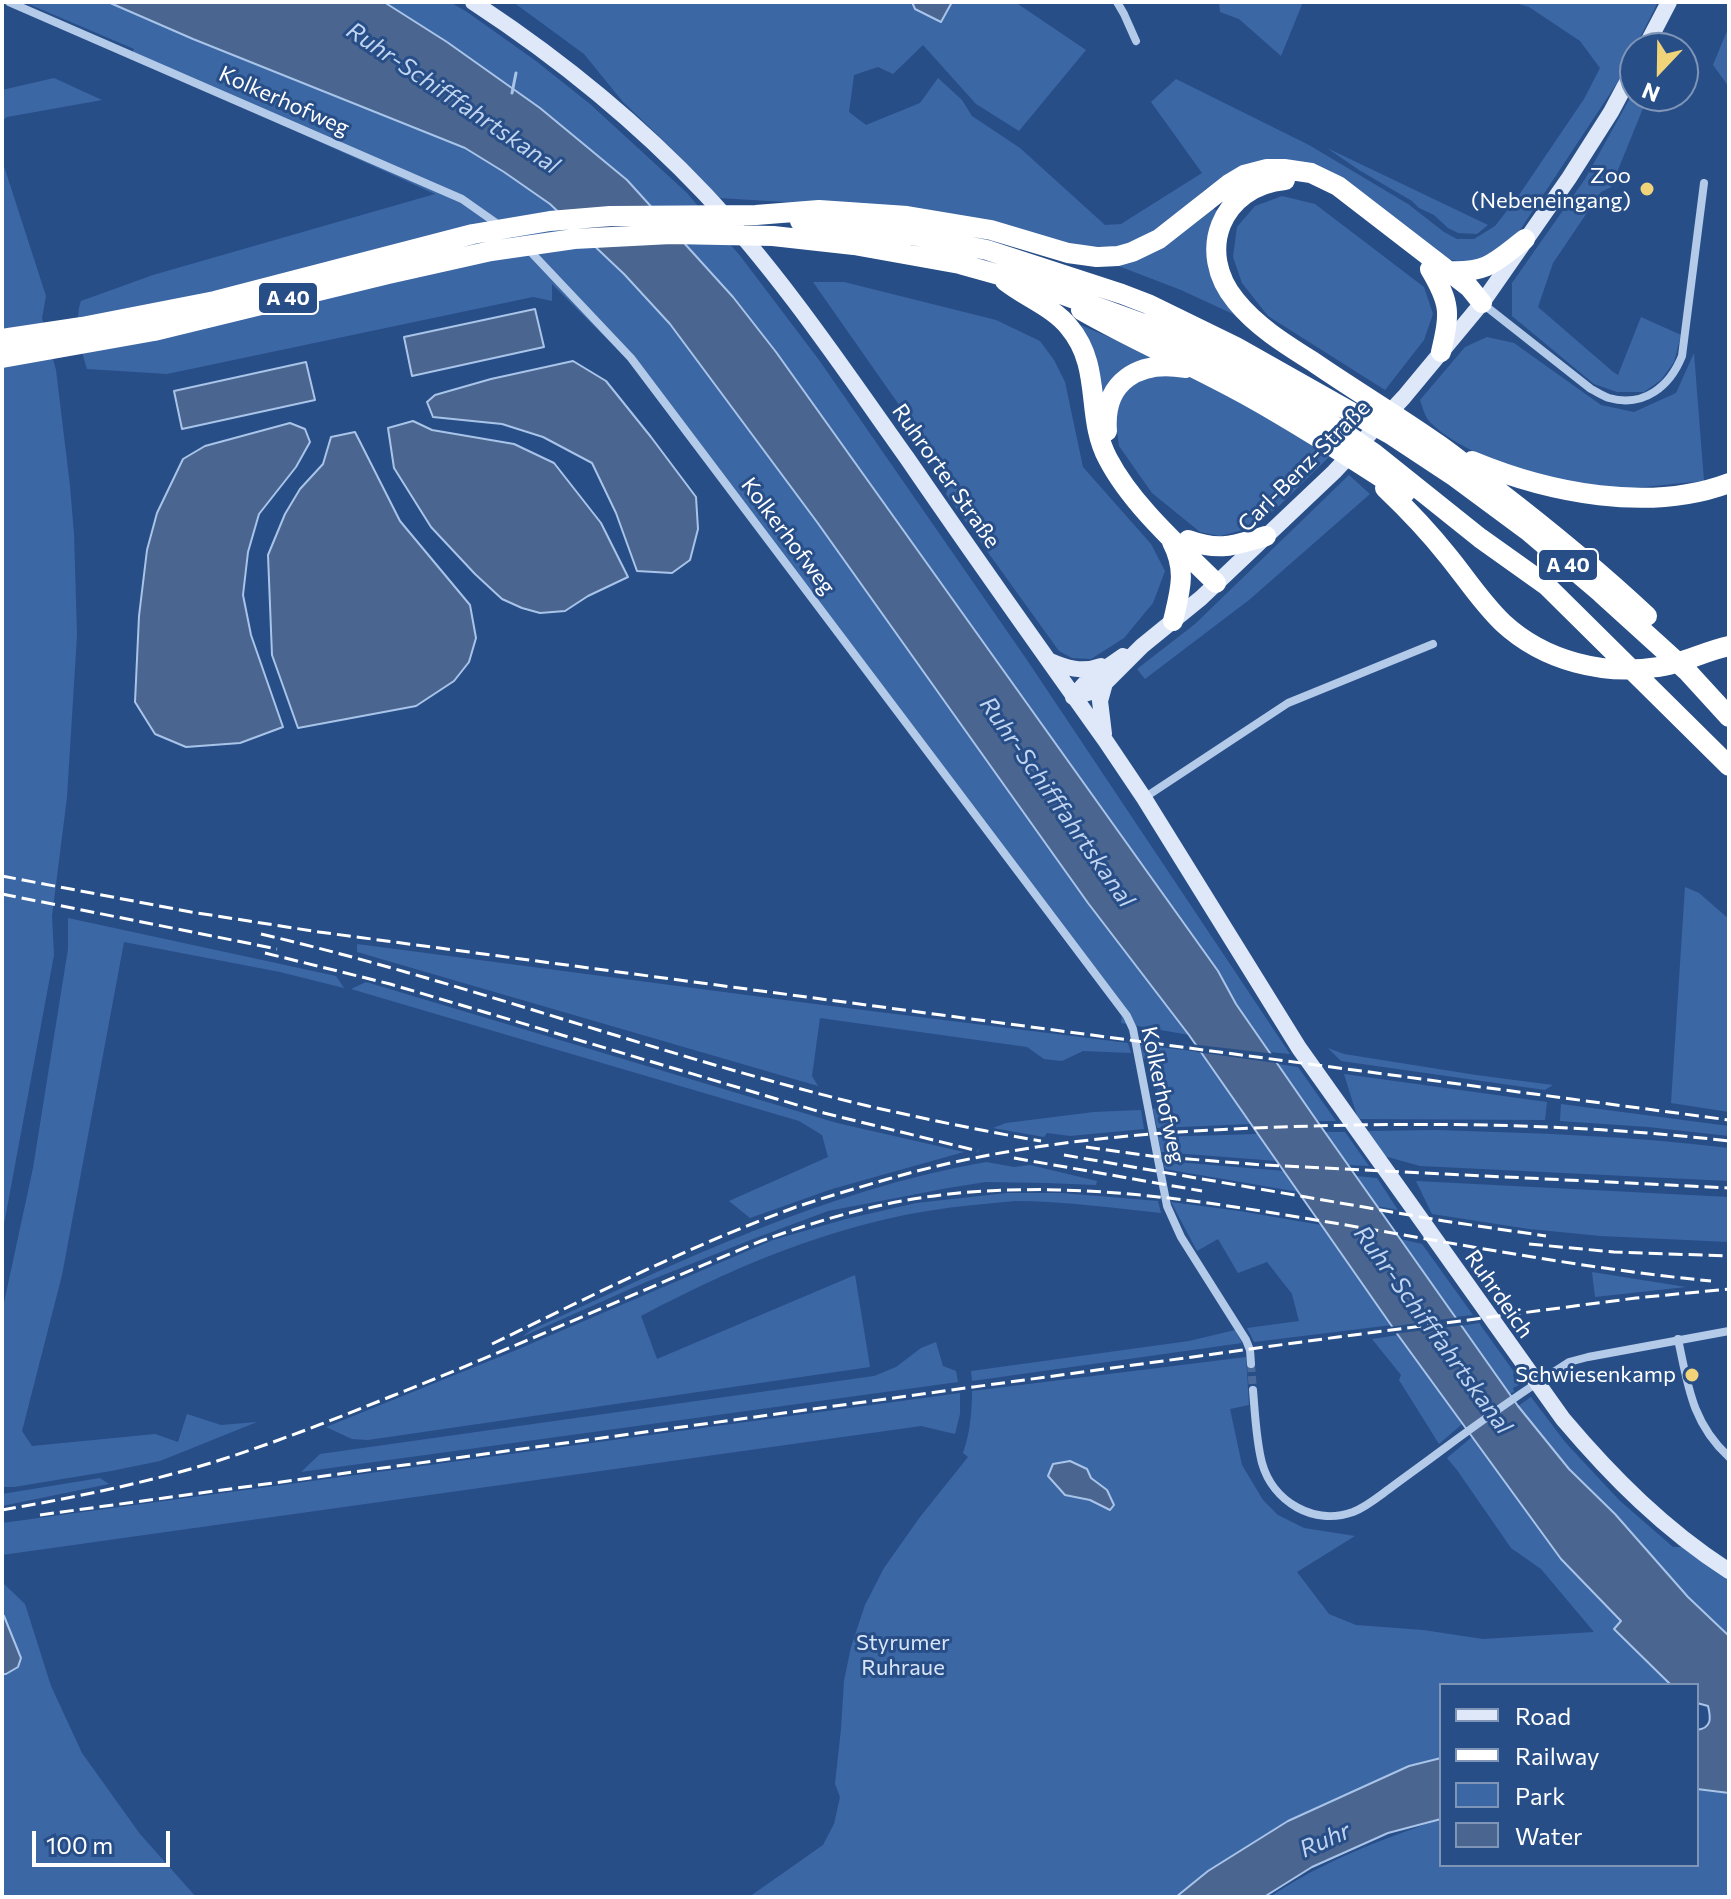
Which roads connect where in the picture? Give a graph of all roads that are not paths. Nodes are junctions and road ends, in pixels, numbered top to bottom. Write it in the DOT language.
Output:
graph roads {
  1 [pos="9,2"];
  2 [pos="473,2"];
  3 [pos="1117,2"];
  4 [pos="1669,2"];
  5 [pos="1653,32"];
  6 [pos="1136,41"];
  7 [pos="1619,97"];
  8 [pos="1704,183"];
  9 [pos="756,215"];
  10 [pos="1525,239"];
  11 [pos="1439,270"];
  12 [pos="995,273"];
  13 [pos="1039,286"];
  14 [pos="1482,303"];
  15 [pos="1148,304"];
  16 [pos="84,336"];
  17 [pos="2,339"];
  18 [pos="1441,352"];
  19 [pos="2,358"];
  20 [pos="1208,375"];
  21 [pos="1338,379"];
  22 [pos="1439,445"];
  23 [pos="1359,463"];
  24 [pos="1729,483"];
  25 [pos="1266,536"];
  26 [pos="1178,538"];
  27 [pos="1480,538"];
  28 [pos="1221,579"];
  29 [pos="1173,621"];
  30 [pos="1433,644"];
  31 [pos="1142,646"];
  32 [pos="1721,646"];
  33 [pos="1048,660"];
  34 [pos="1111,663"];
  35 [pos="1105,683"];
  36 [pos="1073,697"];
  37 [pos="1729,707"];
  38 [pos="1729,717"];
  39 [pos="1105,740"];
  40 [pos="1729,766"];
  41 [pos="1144,798"];
  42 [pos="1299,1048"];
  43 [pos="1729,1331"];
  44 [pos="1678,1339"];
  45 [pos="1251,1364"];
  46 [pos="1253,1390"];
  47 [pos="1729,1457"];
  48 [pos="1729,1571"];
  1 -- 45 [label="street, Kolkerhofweg"];
  2 -- 33 [label="main road, Ruhrorter Straße"];
  3 -- 6 [label="street"];
  4 -- 5 [label="main road"];
  7 -- 10 [label="main road, Carl-Benz-Straße"];
  8 -- 14 [label="street"];
  9 -- 11 [label="highway"];
  9 -- 15 [label="highway, A 40"];
  9 -- 16 [label="highway, A 40"];
  10 -- 11 [label="highway"];
  10 -- 14 [label="main road, Carl-Benz-Straße"];
  11 -- 14 [label="highway"];
  11 -- 18 [label="highway"];
  11 -- 21 [label="highway"];
  12 -- 13 [label="highway, A 40"];
  12 -- 16 [label="highway, A 40"];
  12 -- 26 [label="highway"];
  13 -- 20 [label="highway"];
  13 -- 27 [label="highway, A 40"];
  14 -- 18 [label="main road, Carl-Benz-Straße"];
  15 -- 21 [label="highway"];
  15 -- 38 [label="highway, A 40"];
  16 -- 17 [label="highway, A 40"];
  16 -- 19 [label="highway, A 40"];
  18 -- 25 [label="main road, Carl-Benz-Straße"];
  20 -- 23 [label="highway"];
  20 -- 26 [label="highway"];
  21 -- 22 [label="highway"];
  22 -- 24 [label="highway"];
  22 -- 37 [label="highway"];
  23 -- 27 [label="highway"];
  23 -- 32 [label="highway"];
  25 -- 26 [label="highway"];
  25 -- 28 [label="main road, Carl-Benz-Straße"];
  26 -- 28 [label="highway"];
  26 -- 29 [label="highway"];
  27 -- 40 [label="highway, A 40"];
  28 -- 29 [label="main road, Carl-Benz-Straße"];
  29 -- 31 [label="main road, Carl-Benz-Straße"];
  30 -- 41 [label="street"];
  31 -- 34 [label="main road, Carl-Benz-Straße"];
  31 -- 35 [label="main road, Carl-Benz-Straße"];
  33 -- 34 [label="main road"];
  33 -- 36 [label="main road, Ruhrorter Straße"];
  34 -- 36 [label="main road, Carl-Benz-Straße"];
  35 -- 36 [label="main road, Carl-Benz-Straße"];
  35 -- 39 [label="main road"];
  36 -- 39 [label="main road, Ruhrorter Straße"];
  39 -- 41 [label="main road, Ruhrorter Straße"];
  41 -- 42 [label="main road, Ruhrorter Straße"];
  42 -- 48 [label="main road, Ruhrdeich"];
  43 -- 44 [label="street"];
  44 -- 46 [label="street"];
  44 -- 47 [label="street"];
}
